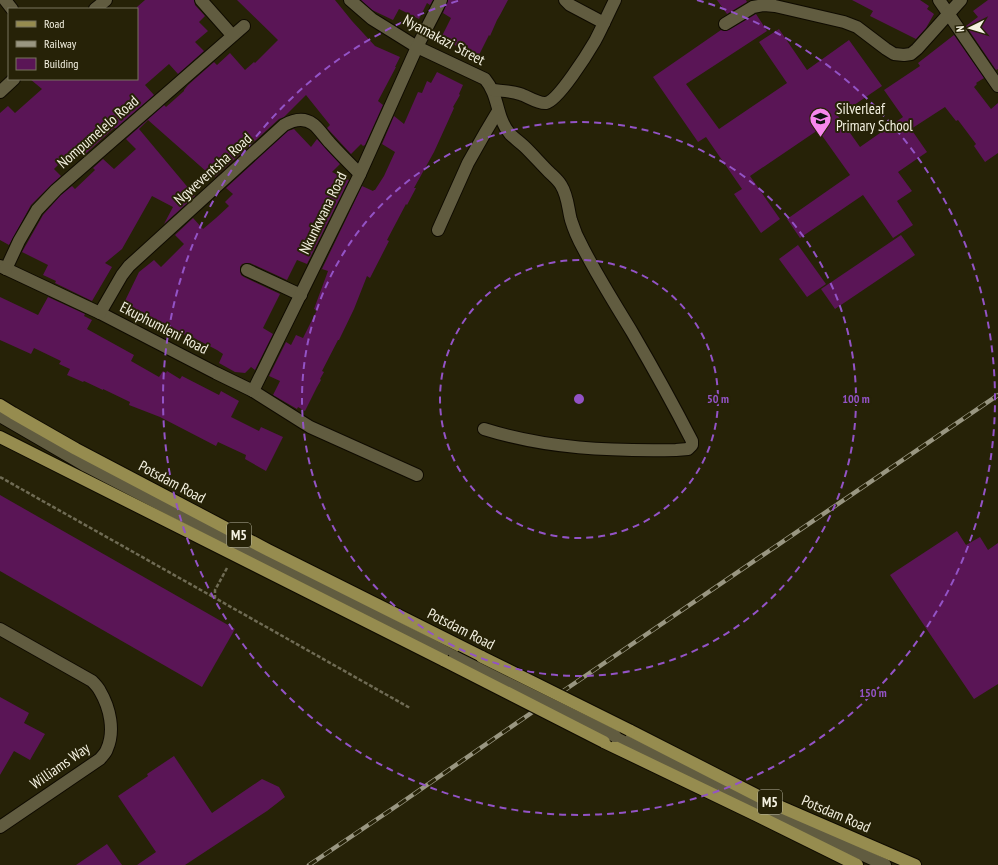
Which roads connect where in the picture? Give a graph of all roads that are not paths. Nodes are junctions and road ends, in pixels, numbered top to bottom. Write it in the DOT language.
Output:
graph roads {
  1 [pos="5,0"];
  2 [pos="106,0"];
  3 [pos="201,0"];
  4 [pos="350,0"];
  5 [pos="441,0"];
  6 [pos="565,0"];
  7 [pos="615,0"];
  8 [pos="939,0"];
  9 [pos="961,0"];
  10 [pos="11,8"];
  11 [pos="96,8"];
  12 [pos="949,14"];
  13 [pos="604,23"];
  14 [pos="725,24"];
  15 [pos="244,26"];
  16 [pos="232,35"];
  17 [pos="417,47"];
  18 [pos="13,80"];
  19 [pos="998,86"];
  20 [pos="493,90"];
  21 [pos="0,92"];
  22 [pos="498,111"];
  23 [pos="360,174"];
  24 [pos="438,230"];
  25 [pos="3,267"];
  26 [pos="247,270"];
  27 [pos="301,295"];
  28 [pos="100,313"];
  29 [pos="253,391"];
  30 [pos="0,405"];
  31 [pos="0,416"];
  32 [pos="484,429"];
  33 [pos="0,437"];
  34 [pos="417,475"];
  35 [pos="0,629"];
  36 [pos="450,659"];
  37 [pos="610,739"];
  38 [pos="0,827"];
  39 [pos="857,865"];
  40 [pos="885,865"];
  41 [pos="915,865"];
  1 -- 10 [label="street"];
  2 -- 11 [label="street"];
  3 -- 16 [label="street"];
  4 -- 17 [label="street, Nyamakazi Street"];
  5 -- 17 [label="street, Nkunkwana Road"];
  6 -- 13 [label="street"];
  7 -- 13 [label="street"];
  8 -- 12 [label="street"];
  9 -- 12 [label="street"];
  12 -- 14 [label="street"];
  12 -- 19 [label="street"];
  13 -- 20 [label="street"];
  15 -- 16 [label="street, Nompumelelo Road"];
  16 -- 25 [label="street, Nompumelelo Road"];
  17 -- 20 [label="street, Nyamakazi Street"];
  17 -- 23 [label="street, Nkunkwana Road"];
  18 -- 21 [label="street"];
  20 -- 22 [label="street"];
  22 -- 24 [label="street"];
  22 -- 32 [label="street"];
  23 -- 27 [label="street, Nkunkwana Road"];
  23 -- 28 [label="street, Ngweventsha Road"];
  25 -- 28 [label="street, Ekuphumleni Road"];
  26 -- 27 [label="street"];
  27 -- 29 [label="street, Nkunkwana Road"];
  28 -- 29 [label="street, Ekuphumleni Road"];
  29 -- 34 [label="street, Ekuphumleni Road"];
  30 -- 41 [label="main road, Potsdam Road / M5, bridge"];
  31 -- 36 [label="street"];
  33 -- 36 [label="main road, M5"];
  35 -- 38 [label="street, Williams Way"];
  36 -- 37 [label="main road, M5, bridge"];
  37 -- 39 [label="main road, M5"];
  37 -- 40 [label="street"];
}
